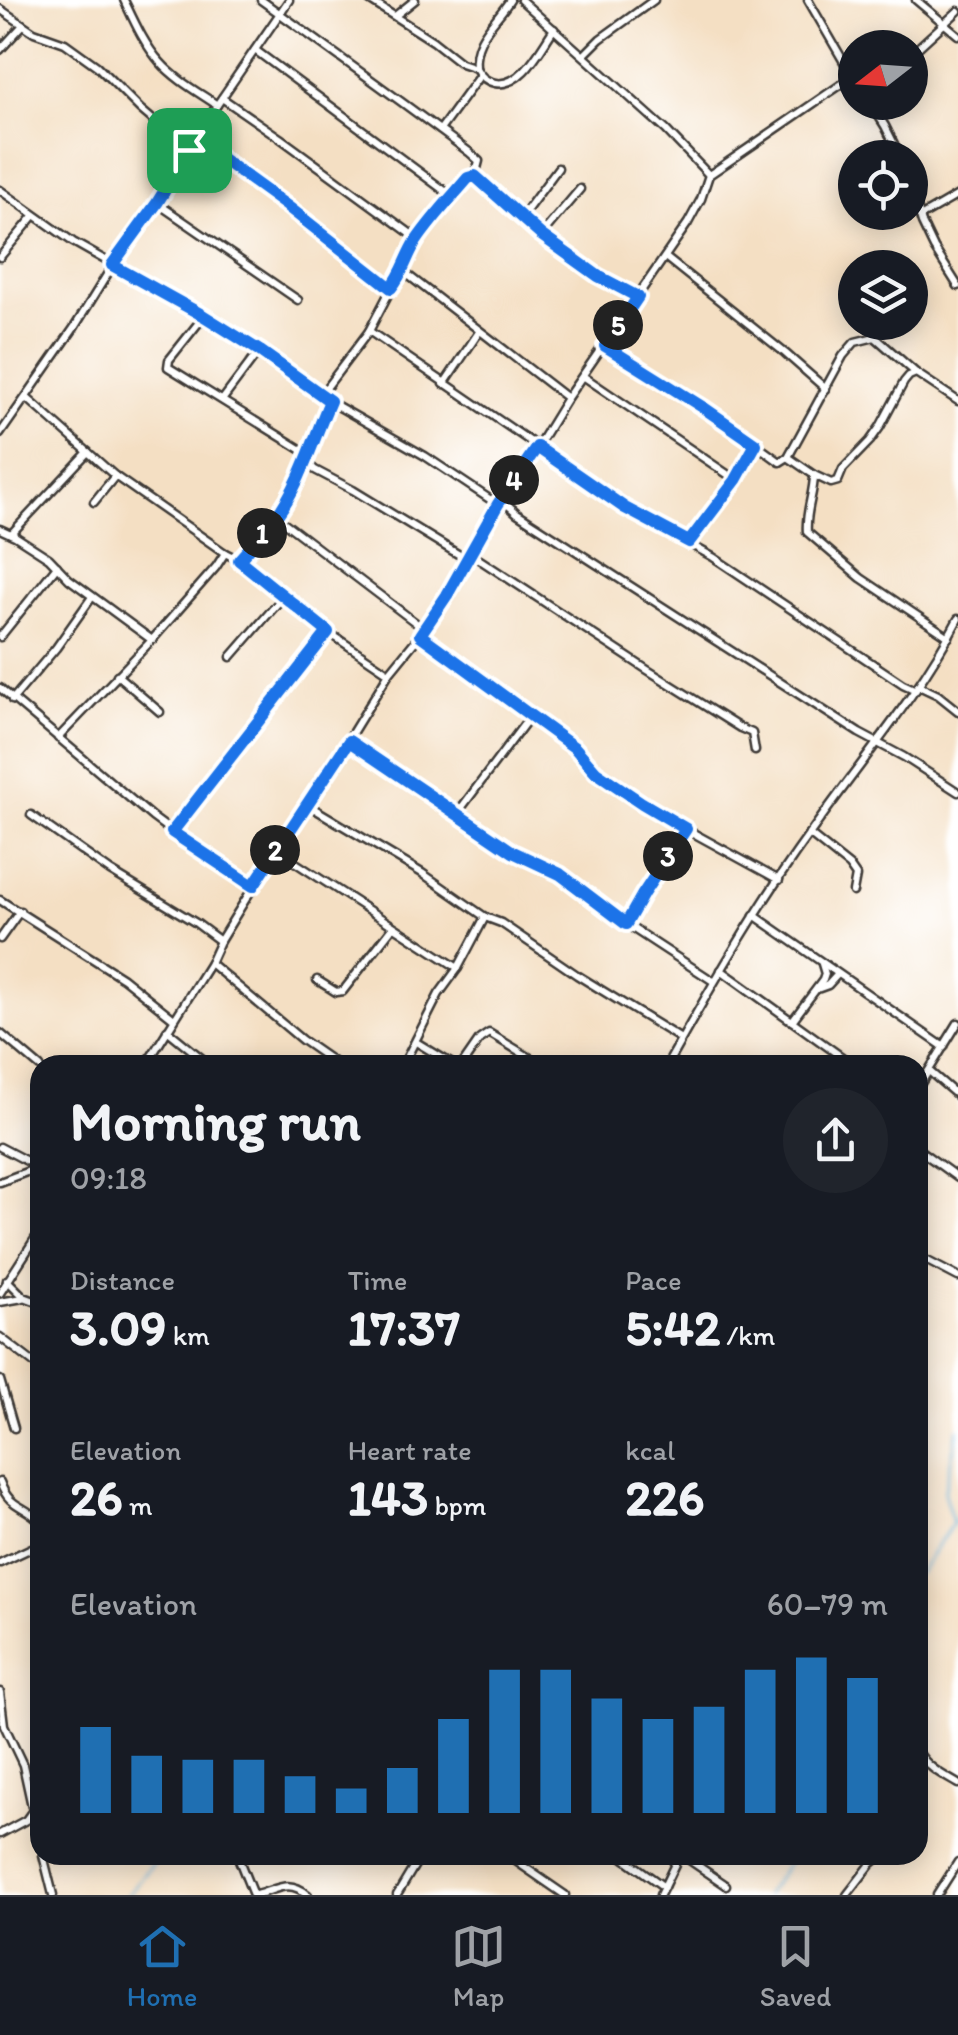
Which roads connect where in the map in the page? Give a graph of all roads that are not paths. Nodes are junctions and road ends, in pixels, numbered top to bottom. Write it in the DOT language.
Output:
graph roads {
  1 [pos="124,0"];
  2 [pos="260,0"];
  3 [pos="289,0"];
  4 [pos="369,0"];
  5 [pos="415,0"];
  6 [pos="510,0"];
  7 [pos="521,0"];
  8 [pos="654,0"];
  9 [pos="808,0"];
  10 [pos="916,0"];
  11 [pos="0,9"];
  12 [pos="958,11"];
  13 [pos="280,12"];
  14 [pos="396,16"];
  15 [pos="945,24"];
  16 [pos="23,25"];
  17 [pos="554,29"];
  18 [pos="958,35"];
  19 [pos="928,39"];
  20 [pos="0,50"];
  21 [pos="255,50"];
  22 [pos="838,52"];
  23 [pos="584,55"];
  24 [pos="478,72"];
  25 [pos="838,90"];
  26 [pos="219,101"];
  27 [pos="440,130"];
  28 [pos="196,140"];
  29 [pos="189,150"];
  30 [pos="558,168"];
  31 [pos="475,176"];
  32 [pos="709,176"];
  33 [pos="580,189"];
  34 [pos="0,190"];
  35 [pos="453,196"];
  36 [pos="958,196"];
  37 [pos="157,203"];
  38 [pos="928,213"];
  39 [pos="34,216"];
  40 [pos="520,218"];
  41 [pos="926,230"];
  42 [pos="541,235"];
  43 [pos="418,239"];
  44 [pos="0,257"];
  45 [pos="665,257"];
  46 [pos="112,265"];
  47 [pos="404,272"];
  48 [pos="958,286"];
  49 [pos="391,288"];
  50 [pos="638,297"];
  51 [pos="298,300"];
  52 [pos="204,316"];
  53 [pos="369,331"];
  54 [pos="479,332"];
  55 [pos="605,346"];
  56 [pos="260,351"];
  57 [pos="916,373"];
  58 [pos="583,376"];
  59 [pos="444,384"];
  60 [pos="826,390"];
  61 [pos="320,396"];
  62 [pos="27,398"];
  63 [pos="567,398"];
  64 [pos="224,400"];
  65 [pos="330,401"];
  66 [pos="958,401"];
  67 [pos="0,434"];
  68 [pos="756,444"];
  69 [pos="537,447"];
  70 [pos="88,452"];
  71 [pos="788,457"];
  72 [pos="308,458"];
  73 [pos="814,475"];
  74 [pos="115,476"];
  75 [pos="736,480"];
  76 [pos="499,501"];
  77 [pos="94,502"];
  78 [pos="277,517"];
  79 [pos="0,529"];
  80 [pos="11,534"];
  81 [pos="689,542"];
  82 [pos="224,553"];
  83 [pos="468,556"];
  84 [pos="239,560"];
  85 [pos="57,566"];
  86 [pos="92,596"];
  87 [pos="283,597"];
  88 [pos="958,619"];
  89 [pos="328,632"];
  90 [pos="422,632"];
  91 [pos="0,637"];
  92 [pos="949,637"];
  93 [pos="152,640"];
  94 [pos="231,657"];
  95 [pos="389,673"];
  96 [pos="117,675"];
  97 [pos="918,688"];
  98 [pos="1,691"];
  99 [pos="12,700"];
  100 [pos="160,712"];
  101 [pos="958,712"];
  102 [pos="531,715"];
  103 [pos="58,738"];
  104 [pos="349,741"];
  105 [pos="877,744"];
  106 [pos="755,751"];
  107 [pos="958,792"];
  108 [pos="308,804"];
  109 [pos="31,815"];
  110 [pos="456,815"];
  111 [pos="686,829"];
  112 [pos="172,832"];
  113 [pos="809,834"];
  114 [pos="276,850"];
  115 [pos="780,880"];
  116 [pos="253,886"];
  117 [pos="852,892"];
  118 [pos="0,900"];
  119 [pos="20,910"];
  120 [pos="754,915"];
  121 [pos="485,916"];
  122 [pos="626,924"];
  123 [pos="393,927"];
  124 [pos="0,939"];
  125 [pos="220,941"];
  126 [pos="820,961"];
  127 [pos="210,963"];
  128 [pos="458,968"];
  129 [pos="722,970"];
  130 [pos="838,974"];
  131 [pos="317,980"];
  132 [pos="713,981"];
  133 [pos="816,989"];
  134 [pos="174,1018"];
  135 [pos="792,1021"];
  136 [pos="958,1024"];
  137 [pos="167,1030"];
  138 [pos="0,1034"];
  139 [pos="680,1038"];
  140 [pos="416,1042"];
  141 [pos="944,1047"];
  142 [pos="152,1055"];
  143 [pos="198,1055"];
  144 [pos="325,1055"];
  145 [pos="409,1055"];
  146 [pos="437,1055"];
  147 [pos="469,1055"];
  148 [pos="525,1055"];
  149 [pos="673,1055"];
  150 [pos="839,1055"];
  151 [pos="30,1060"];
  152 [pos="929,1070"];
  153 [pos="958,1096"];
  154 [pos="0,1147"];
  155 [pos="928,1156"];
  156 [pos="30,1163"];
  157 [pos="30,1170"];
  158 [pos="958,1178"];
  159 [pos="0,1182"];
  160 [pos="30,1247"];
  161 [pos="928,1261"];
  162 [pos="958,1277"];
  163 [pos="7,1280"];
  164 [pos="0,1294"];
  165 [pos="24,1298"];
  166 [pos="30,1300"];
  167 [pos="0,1302"];
  168 [pos="0,1337"];
  169 [pos="30,1360"];
  170 [pos="0,1380"];
  171 [pos="14,1428"];
  172 [pos="0,1482"];
  173 [pos="30,1513"];
  174 [pos="30,1548"];
  175 [pos="0,1562"];
  176 [pos="0,1692"];
  177 [pos="928,1765"];
  178 [pos="958,1784"];
  179 [pos="30,1801"];
  180 [pos="30,1814"];
  181 [pos="0,1834"];
  182 [pos="46,1865"];
  183 [pos="242,1865"];
  184 [pos="414,1865"];
  185 [pos="521,1865"];
  186 [pos="632,1865"];
  187 [pos="675,1865"];
  188 [pos="695,1865"];
  189 [pos="870,1865"];
  190 [pos="957,1865"];
  191 [pos="726,1885"];
  192 [pos="662,1891"];
  193 [pos="53,1895"];
  194 [pos="255,1895"];
  195 [pos="308,1895"];
  196 [pos="397,1895"];
  197 [pos="564,1895"];
  198 [pos="847,1895"];
  199 [pos="936,1895"];
  1 -- 26 [label="street"];
  2 -- 13 [label="street"];
  3 -- 13 [label="street"];
  4 -- 14 [label="street"];
  5 -- 14 [label="street"];
  6 -- 24 [label="street"];
  7 -- 17 [label="street"];
  8 -- 23 [label="street"];
  9 -- 22 [label="street"];
  10 -- 15 [label="street"];
  11 -- 16 [label="street"];
  12 -- 15 [label="street"];
  13 -- 21 [label="street"];
  13 -- 27 [label="street"];
  14 -- 24 [label="street"];
  15 -- 18 [label="street"];
  15 -- 19 [label="street"];
  16 -- 20 [label="street"];
  16 -- 29 [label="street"];
  17 -- 23 [label="street"];
  17 -- 24 [label="street"];
  21 -- 26 [label="street"];
  21 -- 35 [label="street"];
  23 -- 32 [label="street"];
  24 -- 27 [label="street"];
  25 -- 32 [label="street"];
  26 -- 28 [label="street"];
  26 -- 43 [label="street"];
  27 -- 31 [label="street"];
  28 -- 29 [label="street"];
  28 -- 49 [label="street"];
  29 -- 37 [label="street"];
  30 -- 40 [label="street"];
  31 -- 35 [label="street"];
  31 -- 40 [label="street"];
  32 -- 45 [label="street"];
  33 -- 42 [label="street"];
  34 -- 39 [label="street"];
  35 -- 43 [label="street"];
  36 -- 38 [label="street"];
  37 -- 46 [label="street"];
  37 -- 51 [label="street"];
  39 -- 44 [label="street"];
  39 -- 46 [label="street"];
  40 -- 42 [label="street"];
  41 -- 48 [label="street"];
  42 -- 50 [label="street"];
  43 -- 47 [label="street"];
  45 -- 50 [label="street"];
  45 -- 60 [label="street"];
  46 -- 52 [label="street"];
  46 -- 62 [label="street"];
  47 -- 49 [label="street"];
  47 -- 54 [label="street"];
  49 -- 53 [label="street"];
  50 -- 55 [label="street"];
  52 -- 56 [label="street"];
  52 -- 64 [label="street"];
  53 -- 59 [label="street"];
  53 -- 61 [label="street"];
  54 -- 59 [label="street"];
  54 -- 63 [label="street"];
  55 -- 58 [label="street"];
  55 -- 68 [label="street"];
  56 -- 61 [label="street"];
  56 -- 64 [label="street"];
  57 -- 60 [label="street"];
  57 -- 66 [label="street"];
  57 -- 73 [label="street"];
  58 -- 63 [label="street"];
  58 -- 75 [label="street"];
  59 -- 69 [label="street"];
  60 -- 71 [label="street"];
  61 -- 65 [label="street"];
  62 -- 67 [label="street"];
  62 -- 70 [label="street"];
  63 -- 69 [label="street"];
  64 -- 72 [label="street"];
  65 -- 72 [label="street"];
  65 -- 76 [label="street"];
  68 -- 71 [label="street"];
  68 -- 75 [label="street"];
  69 -- 76 [label="street"];
  69 -- 81 [label="street"];
  70 -- 74 [label="street"];
  70 -- 80 [label="street"];
  71 -- 73 [label="street"];
  72 -- 78 [label="street"];
  72 -- 83 [label="street"];
  73 -- 92 [label="street"];
  74 -- 77 [label="street"];
  74 -- 82 [label="street"];
  75 -- 81 [label="street"];
  76 -- 83 [label="street"];
  76 -- 105 [label="street"];
  78 -- 84 [label="street"];
  78 -- 90 [label="street"];
  79 -- 80 [label="street"];
  80 -- 85 [label="street"];
  81 -- 97 [label="street"];
  82 -- 84 [label="street"];
  82 -- 93 [label="street"];
  83 -- 90 [label="street"];
  83 -- 106 [label="street"];
  84 -- 87 [label="street"];
  85 -- 86 [label="street"];
  85 -- 91 [label="street"];
  86 -- 93 [label="street"];
  86 -- 99 [label="street"];
  87 -- 89 [label="street"];
  87 -- 94 [label="street"];
  88 -- 92 [label="street"];
  89 -- 95 [label="street"];
  89 -- 112 [label="street"];
  90 -- 95 [label="street"];
  90 -- 102 [label="street"];
  92 -- 97 [label="street"];
  93 -- 96 [label="street"];
  95 -- 104 [label="street"];
  96 -- 100 [label="street"];
  96 -- 103 [label="street"];
  97 -- 101 [label="street"];
  97 -- 105 [label="street"];
  98 -- 99 [label="street"];
  99 -- 103 [label="street"];
  102 -- 110 [label="street"];
  102 -- 111 [label="street"];
  103 -- 112 [label="street"];
  104 -- 108 [label="street"];
  104 -- 110 [label="street"];
  105 -- 107 [label="street"];
  105 -- 113 [label="street"];
  108 -- 114 [label="street"];
  108 -- 121 [label="street"];
  109 -- 125 [label="street"];
  110 -- 122 [label="street"];
  111 -- 115 [label="street"];
  111 -- 122 [label="street"];
  112 -- 116 [label="street"];
  113 -- 115 [label="street"];
  113 -- 117 [label="street"];
  114 -- 116 [label="street"];
  114 -- 123 [label="street"];
  115 -- 120 [label="street"];
  116 -- 125 [label="street"];
  118 -- 119 [label="street"];
  119 -- 124 [label="street"];
  119 -- 134 [label="street"];
  120 -- 126 [label="street"];
  120 -- 129 [label="street"];
  121 -- 128 [label="street"];
  121 -- 139 [label="street"];
  122 -- 132 [label="street"];
  123 -- 128 [label="street"];
  123 -- 131 [label="street"];
  125 -- 127 [label="street"];
  126 -- 130 [label="street"];
  126 -- 133 [label="street"];
  127 -- 134 [label="street"];
  127 -- 144 [label="street"];
  128 -- 140 [label="street"];
  129 -- 132 [label="street"];
  129 -- 135 [label="street"];
  130 -- 133 [label="street"];
  130 -- 141 [label="street"];
  132 -- 139 [label="street"];
  133 -- 135 [label="street"];
  134 -- 137 [label="street"];
  135 -- 150 [label="street"];
  136 -- 141 [label="street"];
  137 -- 142 [label="street"];
  137 -- 143 [label="street"];
  138 -- 151 [label="street"];
  139 -- 149 [label="street"];
  140 -- 145 [label="street"];
  140 -- 146 [label="street"];
  141 -- 152 [label="street"];
  147 -- 148 [label="street"];
  152 -- 153 [label="street"];
  154 -- 156 [label="street"];
  155 -- 158 [label="street"];
  157 -- 159 [label="street"];
  160 -- 163 [label="street"];
  161 -- 162 [label="street"];
  163 -- 164 [label="street"];
  163 -- 165 [label="street"];
  165 -- 166 [label="street"];
  165 -- 167 [label="street"];
  168 -- 169 [label="street"];
  170 -- 171 [label="street"];
  172 -- 173 [label="street"];
  174 -- 175 [label="street"];
  176 -- 179 [label="street"];
  177 -- 178 [label="street"];
  180 -- 181 [label="street"];
  182 -- 193 [label="street"];
  183 -- 194 [label="street"];
  184 -- 196 [label="street"];
  185 -- 197 [label="street"];
  186 -- 192 [label="street"];
  187 -- 192 [label="street"];
  188 -- 191 [label="street"];
  189 -- 198 [label="street"];
  190 -- 199 [label="street"];
  194 -- 195 [label="street"];
}
